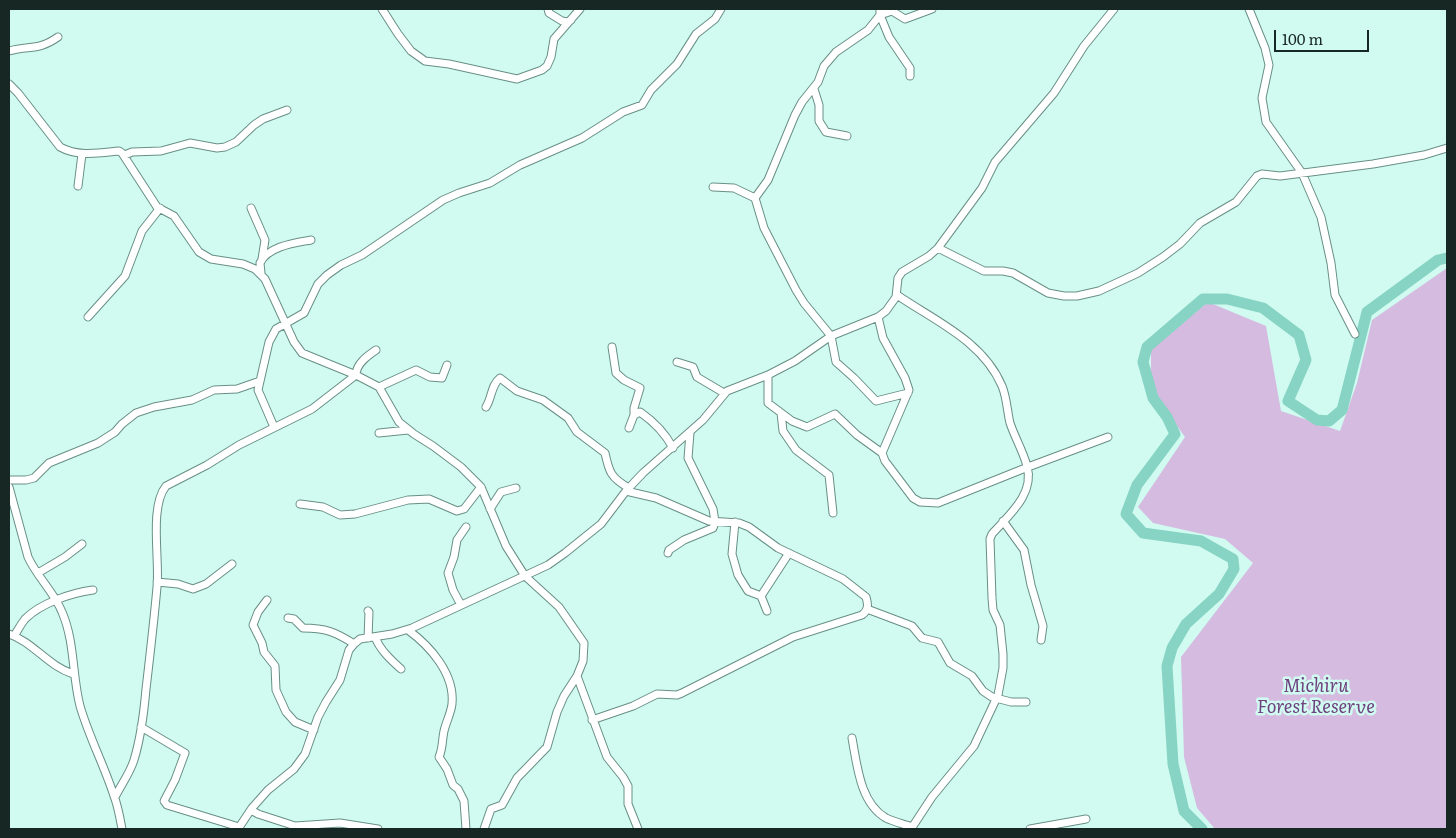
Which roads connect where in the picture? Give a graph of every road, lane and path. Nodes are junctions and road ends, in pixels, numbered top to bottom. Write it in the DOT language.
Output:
graph roads {
  1 [pos="382,9"];
  2 [pos="548,9"];
  3 [pos="580,9"];
  4 [pos="721,9"];
  5 [pos="932,9"];
  6 [pos="1114,9"];
  7 [pos="1250,9"];
  8 [pos="880,12"];
  9 [pos="571,20"];
  10 [pos="562,21"];
  11 [pos="563,29"];
  12 [pos="58,37"];
  13 [pos="9,51"];
  14 [pos="910,76"];
  15 [pos="9,84"];
  16 [pos="814,89"];
  17 [pos="287,110"];
  18 [pos="847,136"];
  19 [pos="1447,148"];
  20 [pos="82,154"];
  21 [pos="125,155"];
  22 [pos="1302,173"];
  23 [pos="78,186"];
  24 [pos="713,187"];
  25 [pos="755,198"];
  26 [pos="160,208"];
  27 [pos="251,208"];
  28 [pos="311,240"];
  29 [pos="938,248"];
  30 [pos="262,259"];
  31 [pos="261,273"];
  32 [pos="897,295"];
  33 [pos="878,316"];
  34 [pos="88,317"];
  35 [pos="285,323"];
  36 [pos="1355,334"];
  37 [pos="831,336"];
  38 [pos="612,346"];
  39 [pos="376,350"];
  40 [pos="677,362"];
  41 [pos="447,365"];
  42 [pos="356,375"];
  43 [pos="768,375"];
  44 [pos="260,381"];
  45 [pos="378,387"];
  46 [pos="724,393"];
  47 [pos="908,393"];
  48 [pos="486,407"];
  49 [pos="781,413"];
  50 [pos="634,416"];
  51 [pos="274,427"];
  52 [pos="629,428"];
  53 [pos="408,430"];
  54 [pos="379,433"];
  55 [pos="690,433"];
  56 [pos="1108,438"];
  57 [pos="673,448"];
  58 [pos="882,453"];
  59 [pos="1028,467"];
  60 [pos="9,480"];
  61 [pos="9,487"];
  62 [pos="481,487"];
  63 [pos="516,488"];
  64 [pos="627,490"];
  65 [pos="300,504"];
  66 [pos="490,509"];
  67 [pos="833,512"];
  68 [pos="715,522"];
  69 [pos="735,522"];
  70 [pos="1003,522"];
  71 [pos="466,527"];
  72 [pos="82,544"];
  73 [pos="668,553"];
  74 [pos="789,553"];
  75 [pos="232,564"];
  76 [pos="38,573"];
  77 [pos="525,576"];
  78 [pos="157,582"];
  79 [pos="93,590"];
  80 [pos="762,596"];
  81 [pos="57,599"];
  82 [pos="267,600"];
  83 [pos="461,605"];
  84 [pos="867,610"];
  85 [pos="368,611"];
  86 [pos="767,611"];
  87 [pos="288,618"];
  88 [pos="408,630"];
  89 [pos="12,634"];
  90 [pos="372,637"];
  91 [pos="1041,640"];
  92 [pos="354,644"];
  93 [pos="401,669"];
  94 [pos="73,674"];
  95 [pos="576,676"];
  96 [pos="997,698"];
  97 [pos="1026,702"];
  98 [pos="592,720"];
  99 [pos="140,727"];
  100 [pos="314,730"];
  101 [pos="852,738"];
  102 [pos="115,797"];
  103 [pos="251,810"];
  104 [pos="1086,819"];
  105 [pos="238,828"];
  106 [pos="911,828"];
  107 [pos="122,829"];
  108 [pos="378,829"];
  109 [pos="466,829"];
  110 [pos="484,829"];
  111 [pos="638,829"];
  112 [pos="1030,829"];
  1 -- 11 [label="street"];
  2 -- 10 [label="street"];
  3 -- 9 [label="street"];
  4 -- 35 [label="street"];
  5 -- 8 [label="street"];
  6 -- 29 [label="street"];
  7 -- 22 [label="street"];
  8 -- 14 [label="street"];
  8 -- 16 [label="street"];
  9 -- 10 [label="street"];
  9 -- 11 [label="street"];
  10 -- 11 [label="street"];
  12 -- 13 [label="street"];
  15 -- 20 [label="street"];
  16 -- 18 [label="street"];
  16 -- 25 [label="street"];
  17 -- 21 [label="street"];
  19 -- 22 [label="street"];
  20 -- 21 [label="street"];
  20 -- 23 [label="street"];
  21 -- 26 [label="street"];
  22 -- 29 [label="street"];
  22 -- 36 [label="street"];
  24 -- 25 [label="street"];
  25 -- 37 [label="street"];
  26 -- 31 [label="street"];
  26 -- 34 [label="street"];
  27 -- 30 [label="street"];
  28 -- 30 [label="street"];
  29 -- 32 [label="street"];
  30 -- 31 [label="street"];
  31 -- 35 [label="street"];
  32 -- 33 [label="street"];
  32 -- 59 [label="street"];
  33 -- 37 [label="street"];
  33 -- 47 [label="street"];
  35 -- 42 [label="street"];
  35 -- 44 [label="street"];
  37 -- 43 [label="street"];
  37 -- 47 [label="street"];
  38 -- 50 [label="street"];
  39 -- 42 [label="street"];
  40 -- 46 [label="street"];
  41 -- 45 [label="street"];
  42 -- 45 [label="street"];
  42 -- 51 [label="street"];
  43 -- 46 [label="street"];
  43 -- 49 [label="street"];
  44 -- 51 [label="street"];
  44 -- 60 [label="street"];
  45 -- 53 [label="street"];
  46 -- 55 [label="street"];
  47 -- 58 [label="street"];
  48 -- 64 [label="street"];
  49 -- 58 [label="street"];
  49 -- 67 [label="street"];
  50 -- 52 [label="street"];
  50 -- 57 [label="street"];
  51 -- 78 [label="street"];
  53 -- 54 [label="street"];
  53 -- 62 [label="street"];
  55 -- 57 [label="street"];
  55 -- 68 [label="street"];
  56 -- 59 [label="street"];
  57 -- 64 [label="street"];
  58 -- 59 [label="street"];
  59 -- 70 [label="street"];
  61 -- 76 [label="street"];
  62 -- 65 [label="street"];
  62 -- 66 [label="street"];
  63 -- 66 [label="street"];
  64 -- 68 [label="street"];
  64 -- 77 [label="street"];
  66 -- 77 [label="street"];
  68 -- 69 [label="street"];
  68 -- 73 [label="street"];
  69 -- 74 [label="street"];
  69 -- 80 [label="street"];
  70 -- 91 [label="street"];
  70 -- 96 [label="street"];
  71 -- 83 [label="street"];
  72 -- 76 [label="street"];
  74 -- 80 [label="street"];
  74 -- 84 [label="street"];
  75 -- 78 [label="street"];
  76 -- 81 [label="street"];
  77 -- 83 [label="street"];
  77 -- 95 [label="street"];
  78 -- 99 [label="street"];
  79 -- 81 [label="street"];
  80 -- 86 [label="street"];
  81 -- 89 [label="street"];
  81 -- 94 [label="street"];
  82 -- 100 [label="street"];
  83 -- 88 [label="street"];
  84 -- 96 [label="street"];
  84 -- 98 [label="street"];
  85 -- 90 [label="street"];
  87 -- 92 [label="street"];
  88 -- 90 [label="street"];
  88 -- 109 [label="street"];
  89 -- 94 [label="street"];
  90 -- 92 [label="street"];
  90 -- 93 [label="street"];
  92 -- 100 [label="street"];
  94 -- 102 [label="street"];
  95 -- 98 [label="street"];
  95 -- 110 [label="street"];
  96 -- 97 [label="street"];
  96 -- 106 [label="street"];
  98 -- 111 [label="street"];
  99 -- 102 [label="street"];
  99 -- 105 [label="street"];
  100 -- 103 [label="street"];
  101 -- 106 [label="street"];
  102 -- 107 [label="street"];
  103 -- 105 [label="street"];
  103 -- 108 [label="street"];
  104 -- 112 [label="street"];
}
